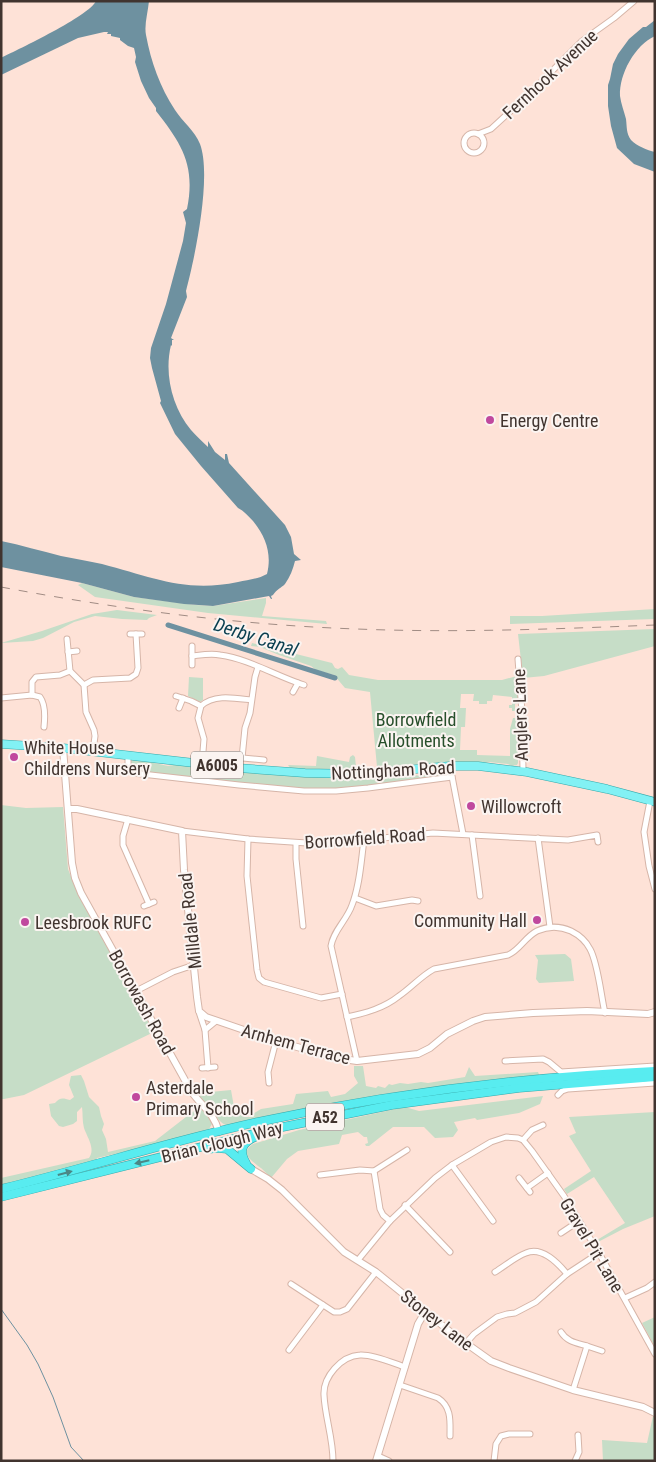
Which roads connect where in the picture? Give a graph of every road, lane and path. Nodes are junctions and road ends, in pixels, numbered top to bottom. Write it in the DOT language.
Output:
graph roads {
  1 [pos="634,1"];
  2 [pos="491,128"];
  3 [pos="478,134"];
  4 [pos="485,141"];
  5 [pos="142,634"];
  6 [pos="67,639"];
  7 [pos="192,646"];
  8 [pos="77,651"];
  9 [pos="68,652"];
  10 [pos="192,656"];
  11 [pos="518,659"];
  12 [pos="192,665"];
  13 [pos="258,667"];
  14 [pos="70,670"];
  15 [pos="298,682"];
  16 [pos="84,685"];
  17 [pos="304,685"];
  18 [pos="293,692"];
  19 [pos="32,695"];
  20 [pos="176,696"];
  21 [pos="1,698"];
  22 [pos="183,698"];
  23 [pos="251,700"];
  24 [pos="201,706"];
  25 [pos="180,708"];
  26 [pos="44,727"];
  27 [pos="1,744"];
  28 [pos="63,748"];
  29 [pos="94,751"];
  30 [pos="128,755"];
  31 [pos="232,757"];
  32 [pos="242,758"];
  33 [pos="264,760"];
  34 [pos="202,764"];
  35 [pos="450,766"];
  36 [pos="523,771"];
  37 [pos="452,777"];
  38 [pos="652,801"];
  39 [pos="68,808"];
  40 [pos="128,819"];
  41 [pos="182,831"];
  42 [pos="463,834"];
  43 [pos="472,835"];
  44 [pos="538,838"];
  45 [pos="248,839"];
  46 [pos="364,840"];
  47 [pos="598,842"];
  48 [pos="296,843"];
  49 [pos="655,889"];
  50 [pos="480,896"];
  51 [pos="355,898"];
  52 [pos="418,901"];
  53 [pos="149,903"];
  54 [pos="303,926"];
  55 [pos="550,927"];
  56 [pos="194,965"];
  57 [pos="136,991"];
  58 [pos="342,994"];
  59 [pos="199,1011"];
  60 [pos="655,1012"];
  61 [pos="605,1013"];
  62 [pos="347,1017"];
  63 [pos="216,1021"];
  64 [pos="205,1030"];
  65 [pos="276,1041"];
  66 [pos="357,1061"];
  67 [pos="505,1061"];
  68 [pos="655,1066"];
  69 [pos="215,1067"];
  70 [pos="202,1068"];
  71 [pos="208,1068"];
  72 [pos="655,1071"];
  73 [pos="655,1077"];
  74 [pos="269,1083"];
  75 [pos="655,1083"];
  76 [pos="558,1095"];
  77 [pos="543,1125"];
  78 [pos="273,1129"];
  79 [pos="219,1132"];
  80 [pos="523,1140"];
  81 [pos="407,1150"];
  82 [pos="162,1157"];
  83 [pos="452,1165"];
  84 [pos="249,1166"];
  85 [pos="374,1171"];
  86 [pos="548,1173"];
  87 [pos="320,1175"];
  88 [pos="519,1178"];
  89 [pos="1,1189"];
  90 [pos="1,1196"];
  91 [pos="405,1205"];
  92 [pos="579,1220"];
  93 [pos="390,1221"];
  94 [pos="493,1221"];
  95 [pos="561,1233"];
  96 [pos="450,1252"];
  97 [pos="599,1253"];
  98 [pos="358,1260"];
  99 [pos="376,1272"];
  100 [pos="495,1272"];
  101 [pos="567,1274"];
  102 [pos="655,1282"];
  103 [pos="291,1284"];
  104 [pos="655,1289"];
  105 [pos="643,1290"];
  106 [pos="624,1298"];
  107 [pos="323,1305"];
  108 [pos="425,1312"];
  109 [pos="561,1332"];
  110 [pos="466,1343"];
  111 [pos="587,1346"];
  112 [pos="289,1350"];
  113 [pos="602,1351"];
  114 [pos="655,1354"];
  115 [pos="405,1367"];
  116 [pos="400,1385"];
  117 [pos="573,1390"];
  118 [pos="655,1413"];
  119 [pos="530,1434"];
  120 [pos="578,1435"];
  121 [pos="450,1436"];
  122 [pos="377,1458"];
  123 [pos="333,1461"];
  124 [pos="389,1461"];
  125 [pos="494,1461"];
  126 [pos="575,1461"];
  1 -- 2 [label="street, Fernhook Avenue"];
  2 -- 3 [label="street, Fernhook Avenue"];
  2 -- 4 [label="street, Fernhook Avenue"];
  3 -- 4 [label="street"];
  3 -- 4 [label="street"];
  5 -- 16 [label="street"];
  6 -- 9 [label="street"];
  7 -- 10 [label="street"];
  8 -- 9 [label="street"];
  9 -- 14 [label="street"];
  10 -- 12 [label="street"];
  10 -- 13 [label="street"];
  11 -- 36 [label="street, Anglers Lane"];
  13 -- 15 [label="street"];
  13 -- 23 [label="street"];
  14 -- 16 [label="street"];
  14 -- 19 [label="street"];
  15 -- 17 [label="street"];
  15 -- 18 [label="street"];
  16 -- 29 [label="street"];
  19 -- 21 [label="street"];
  19 -- 26 [label="street"];
  20 -- 22 [label="street"];
  22 -- 24 [label="street"];
  22 -- 25 [label="street"];
  23 -- 24 [label="street"];
  23 -- 32 [label="street"];
  24 -- 34 [label="street"];
  27 -- 28 [label="main road, A6005"];
  28 -- 29 [label="main road, Nottingham Road / A6005"];
  28 -- 39 [label="street, Borrowash Road"];
  29 -- 30 [label="main road, Nottingham Road / A6005"];
  30 -- 34 [label="main road, Nottingham Road / A6005"];
  30 -- 37 [label="street, Nottingham Road"];
  31 -- 32 [label="street"];
  32 -- 33 [label="street"];
  34 -- 35 [label="main road, Nottingham Road / A6005"];
  35 -- 36 [label="main road, Nottingham Road / A6005"];
  35 -- 37 [label="street"];
  36 -- 38 [label="main road, Nottingham Road / A6005"];
  37 -- 42 [label="street"];
  38 -- 49 [label="street"];
  39 -- 40 [label="street, Borrowfield Road"];
  39 -- 57 [label="street, Borrowash Road"];
  40 -- 41 [label="street, Borrowfield Road"];
  40 -- 53 [label="street"];
  41 -- 45 [label="street, Borrowfield Road"];
  41 -- 56 [label="street, Milldale Road"];
  42 -- 43 [label="street, Borrowfield Road"];
  42 -- 46 [label="street, Borrowfield Road"];
  43 -- 44 [label="street, Borrowfield Road"];
  43 -- 50 [label="street"];
  44 -- 47 [label="street, Borrowfield Road"];
  44 -- 55 [label="street"];
  45 -- 48 [label="street, Borrowfield Road"];
  45 -- 58 [label="street"];
  46 -- 48 [label="street, Borrowfield Road"];
  46 -- 51 [label="street"];
  48 -- 54 [label="street"];
  51 -- 52 [label="street"];
  51 -- 58 [label="street"];
  55 -- 61 [label="street"];
  55 -- 62 [label="street"];
  56 -- 57 [label="street"];
  56 -- 59 [label="street, Milldale Road"];
  57 -- 79 [label="street, Borrowash Road"];
  58 -- 62 [label="street"];
  59 -- 63 [label="street, Arnhem Terrace"];
  59 -- 64 [label="street"];
  60 -- 61 [label="street, Arnhem Terrace"];
  61 -- 66 [label="street, Arnhem Terrace"];
  62 -- 66 [label="street"];
  63 -- 64 [label="street"];
  63 -- 65 [label="street, Arnhem Terrace"];
  64 -- 71 [label="street"];
  65 -- 66 [label="street, Arnhem Terrace"];
  65 -- 74 [label="street"];
  67 -- 68 [label="street"];
  69 -- 71 [label="street"];
  70 -- 71 [label="street"];
  72 -- 79 [label="highway, Brian Clough Way / A52"];
  73 -- 78 [label="highway, Brian Clough Way / A52"];
  75 -- 76 [label="street"];
  77 -- 80 [label="street"];
  78 -- 82 [label="highway, Brian Clough Way / A52"];
  78 -- 84 [label="highway"];
  89 -- 79 [label="highway, Brian Clough Way / A52, one-way"];
  80 -- 83 [label="street"];
  80 -- 86 [label="street, Gravel Pit Lane"];
  81 -- 85 [label="street"];
  82 -- 84 [label="highway"];
  82 -- 90 [label="highway, Brian Clough Way / A52, one-way"];
  83 -- 91 [label="street"];
  83 -- 94 [label="street"];
  84 -- 98 [label="street, Stoney Lane"];
  85 -- 87 [label="street"];
  85 -- 93 [label="street"];
  86 -- 88 [label="street"];
  86 -- 92 [label="street, Gravel Pit Lane"];
  91 -- 93 [label="street"];
  91 -- 96 [label="street"];
  92 -- 95 [label="street"];
  92 -- 97 [label="street, Gravel Pit Lane"];
  93 -- 98 [label="street"];
  97 -- 101 [label="street"];
  97 -- 106 [label="street, Gravel Pit Lane"];
  98 -- 99 [label="street, Stoney Lane"];
  99 -- 107 [label="street"];
  99 -- 108 [label="street, Stoney Lane"];
  100 -- 101 [label="street"];
  101 -- 110 [label="street"];
  102 -- 105 [label="street"];
  103 -- 107 [label="street"];
  104 -- 105 [label="street"];
  105 -- 106 [label="street"];
  106 -- 114 [label="street, Gravel Pit Lane"];
  107 -- 112 [label="street"];
  108 -- 110 [label="street, Stoney Lane"];
  108 -- 115 [label="street"];
  109 -- 111 [label="street"];
  110 -- 117 [label="street, Stoney Lane"];
  111 -- 113 [label="street"];
  111 -- 117 [label="street"];
  115 -- 116 [label="street"];
  115 -- 123 [label="street"];
  116 -- 121 [label="street"];
  116 -- 122 [label="street"];
  117 -- 118 [label="street, Stoney Lane"];
  119 -- 125 [label="street"];
  120 -- 126 [label="street"];
  122 -- 124 [label="street"];
}
